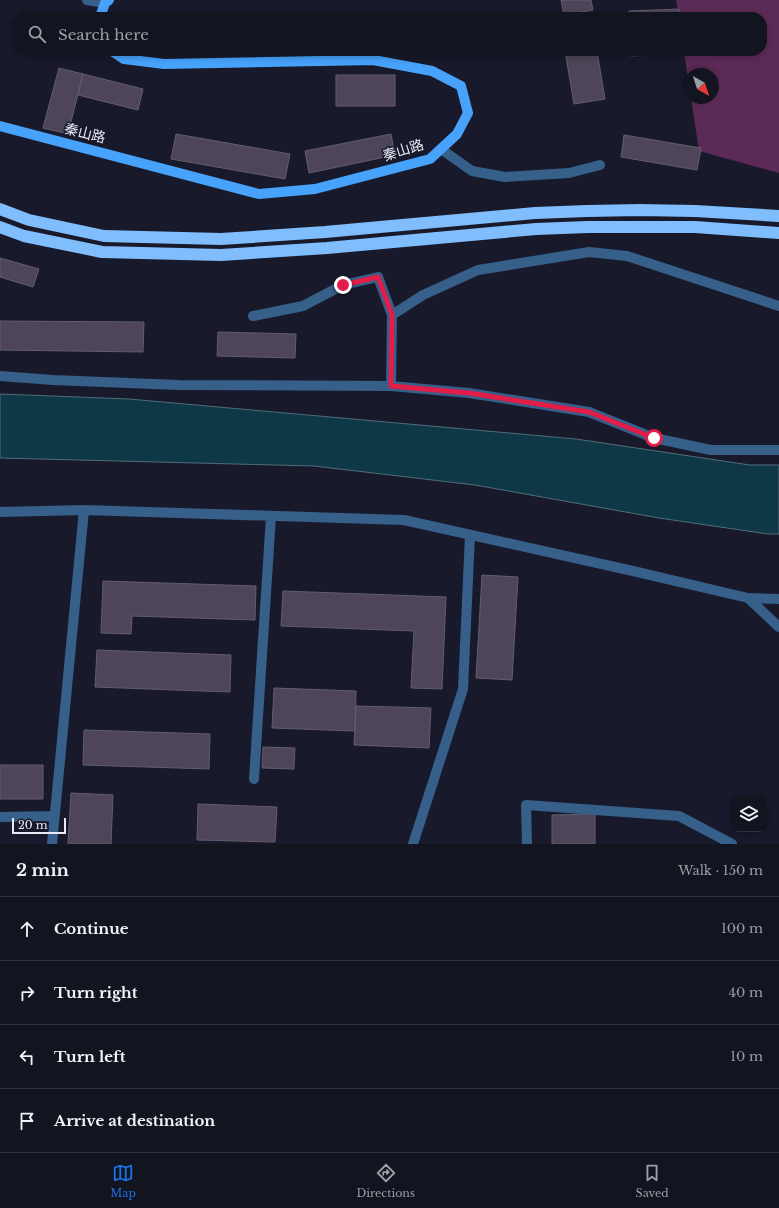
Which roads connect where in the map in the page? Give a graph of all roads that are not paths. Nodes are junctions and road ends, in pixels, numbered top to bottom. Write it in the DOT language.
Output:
graph roads {
  1 [pos="87,0"];
  2 [pos="107,2"];
  3 [pos="102,12"];
  4 [pos="120,56"];
  5 [pos="0,126"];
  6 [pos="441,149"];
  7 [pos="600,165"];
  8 [pos="0,209"];
  9 [pos="779,216"];
  10 [pos="0,227"];
  11 [pos="779,233"];
  12 [pos="779,306"];
  13 [pos="392,315"];
  14 [pos="253,316"];
  15 [pos="0,376"];
  16 [pos="391,386"];
  17 [pos="779,450"];
  18 [pos="84,510"];
  19 [pos="0,512"];
  20 [pos="271,516"];
  21 [pos="470,535"];
  22 [pos="748,598"];
  23 [pos="779,599"];
  24 [pos="779,626"];
  25 [pos="254,779"];
  26 [pos="54,816"];
  27 [pos="0,817"];
  28 [pos="52,844"];
  29 [pos="413,844"];
  30 [pos="527,844"];
  31 [pos="732,844"];
  1 -- 2 [label="street"];
  2 -- 3 [label="main road"];
  4 -- 6 [label="main road, 秦山路"];
  5 -- 6 [label="main road, 秦山路"];
  6 -- 7 [label="street"];
  8 -- 9 [label="highway"];
  10 -- 11 [label="highway"];
  12 -- 13 [label="street"];
  13 -- 14 [label="street"];
  13 -- 16 [label="street"];
  15 -- 16 [label="street"];
  16 -- 17 [label="street"];
  18 -- 19 [label="street"];
  18 -- 20 [label="street"];
  18 -- 26 [label="street"];
  20 -- 21 [label="street"];
  20 -- 25 [label="street"];
  21 -- 22 [label="street"];
  21 -- 29 [label="street"];
  22 -- 23 [label="street"];
  22 -- 24 [label="street"];
  26 -- 27 [label="street"];
  26 -- 28 [label="street"];
  30 -- 31 [label="street"];
}
